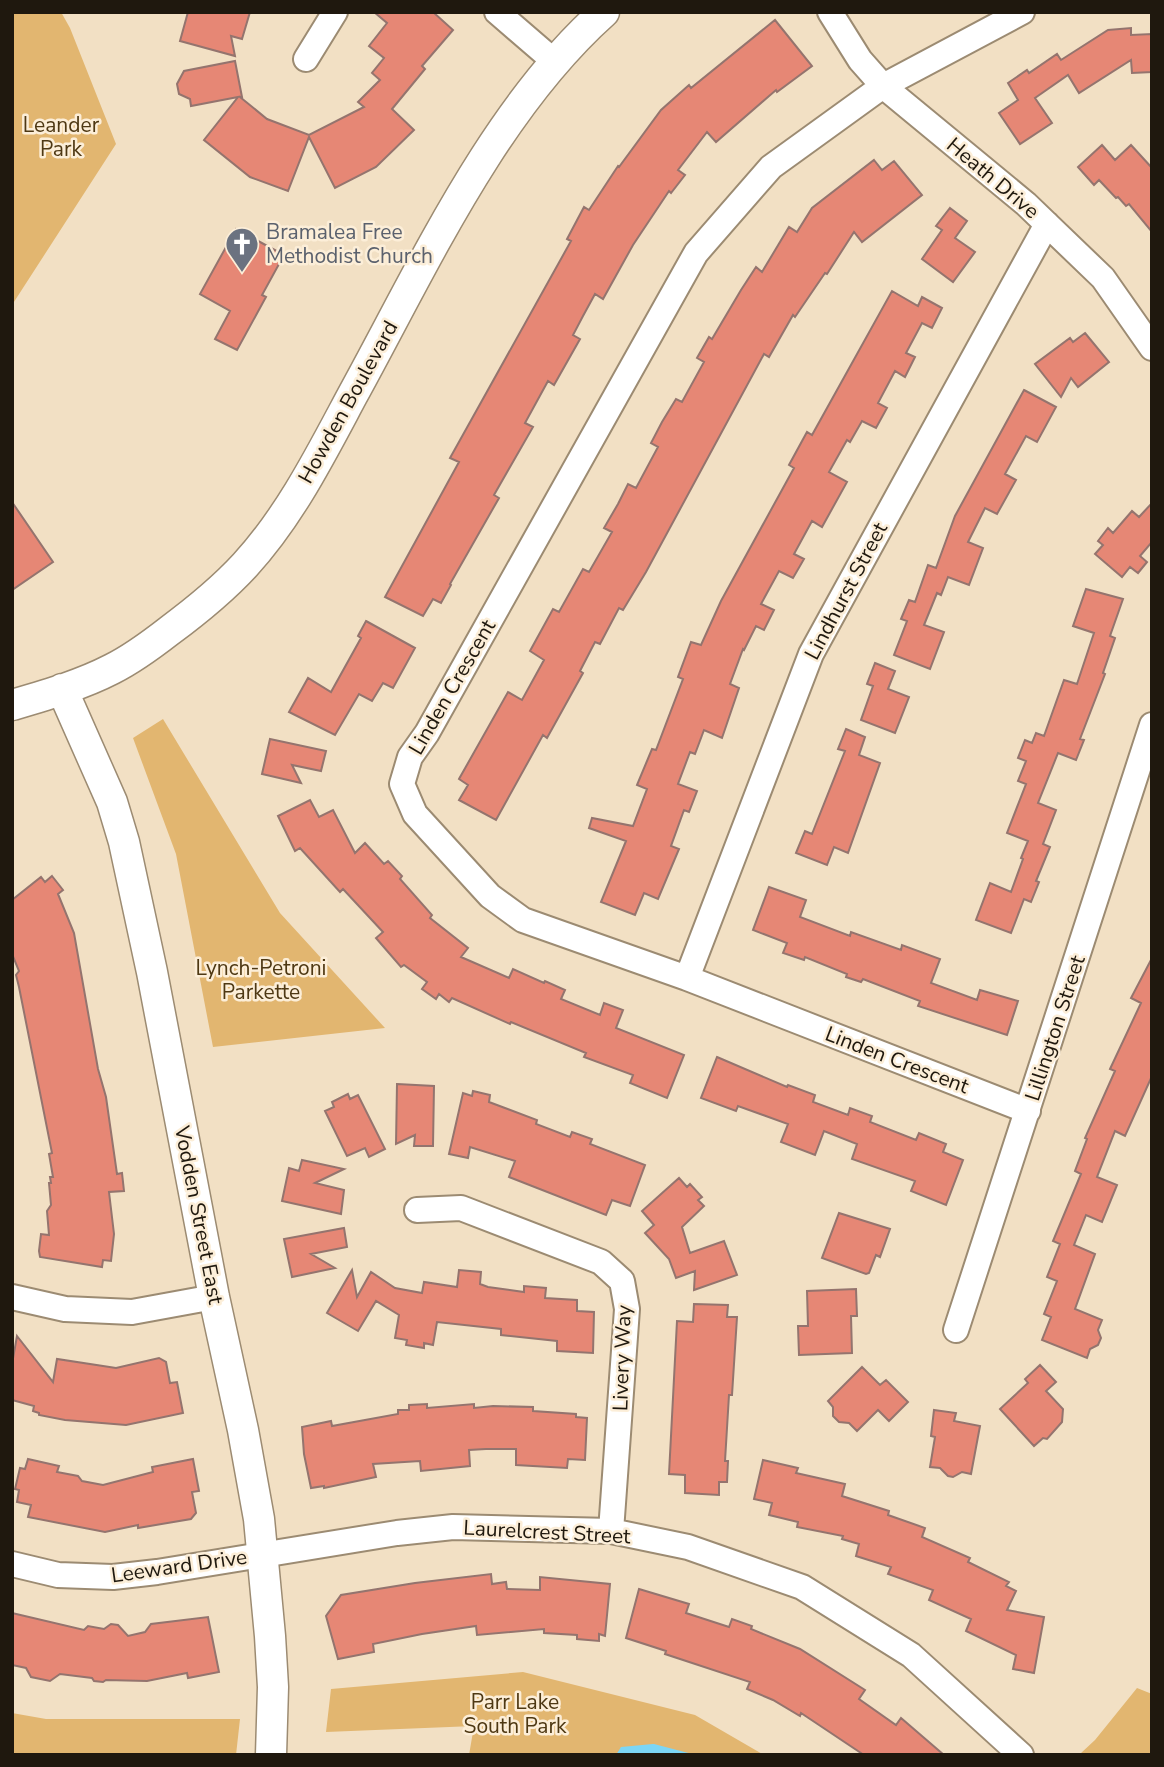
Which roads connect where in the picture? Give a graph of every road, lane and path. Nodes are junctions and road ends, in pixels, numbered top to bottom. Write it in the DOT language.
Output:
graph roads {
  1 [pos="335,12"];
  2 [pos="498,12"];
  3 [pos="604,12"];
  4 [pos="830,12"];
  5 [pos="1022,12"];
  6 [pos="306,59"];
  7 [pos="555,62"];
  8 [pos="883,86"];
  9 [pos="1047,224"];
  10 [pos="1152,348"];
  11 [pos="62,689"];
  12 [pos="12,705"];
  13 [pos="1152,725"];
  14 [pos="687,978"];
  15 [pos="1028,1111"];
  16 [pos="417,1210"];
  17 [pos="12,1297"];
  18 [pos="214,1297"];
  19 [pos="956,1331"];
  20 [pos="611,1531"];
  21 [pos="262,1555"];
  22 [pos="12,1564"];
  23 [pos="271,1755"];
  24 [pos="1021,1755"];
  1 -- 6 [label="street"];
  2 -- 7 [label="street"];
  3 -- 7 [label="street, Howden Boulevard"];
  4 -- 8 [label="street, Heath Drive"];
  5 -- 8 [label="street, Linden Crescent"];
  7 -- 11 [label="street, Howden Boulevard"];
  8 -- 9 [label="street, Heath Drive"];
  8 -- 14 [label="street, Linden Crescent"];
  9 -- 10 [label="street, Heath Drive"];
  9 -- 14 [label="street, Lindhurst Street"];
  11 -- 12 [label="street, Howden Boulevard"];
  11 -- 18 [label="street, Vodden Street East"];
  13 -- 15 [label="street, Lillington Street"];
  14 -- 15 [label="street, Linden Crescent"];
  15 -- 19 [label="street, Lillington Street"];
  16 -- 20 [label="street, Livery Way"];
  17 -- 18 [label="street"];
  18 -- 21 [label="street, Vodden Street East"];
  20 -- 21 [label="street, Laurelcrest Street"];
  20 -- 24 [label="street, Laurelcrest Street"];
  21 -- 22 [label="street, Leeward Drive"];
  21 -- 23 [label="street, Vodden Street East"];
}
